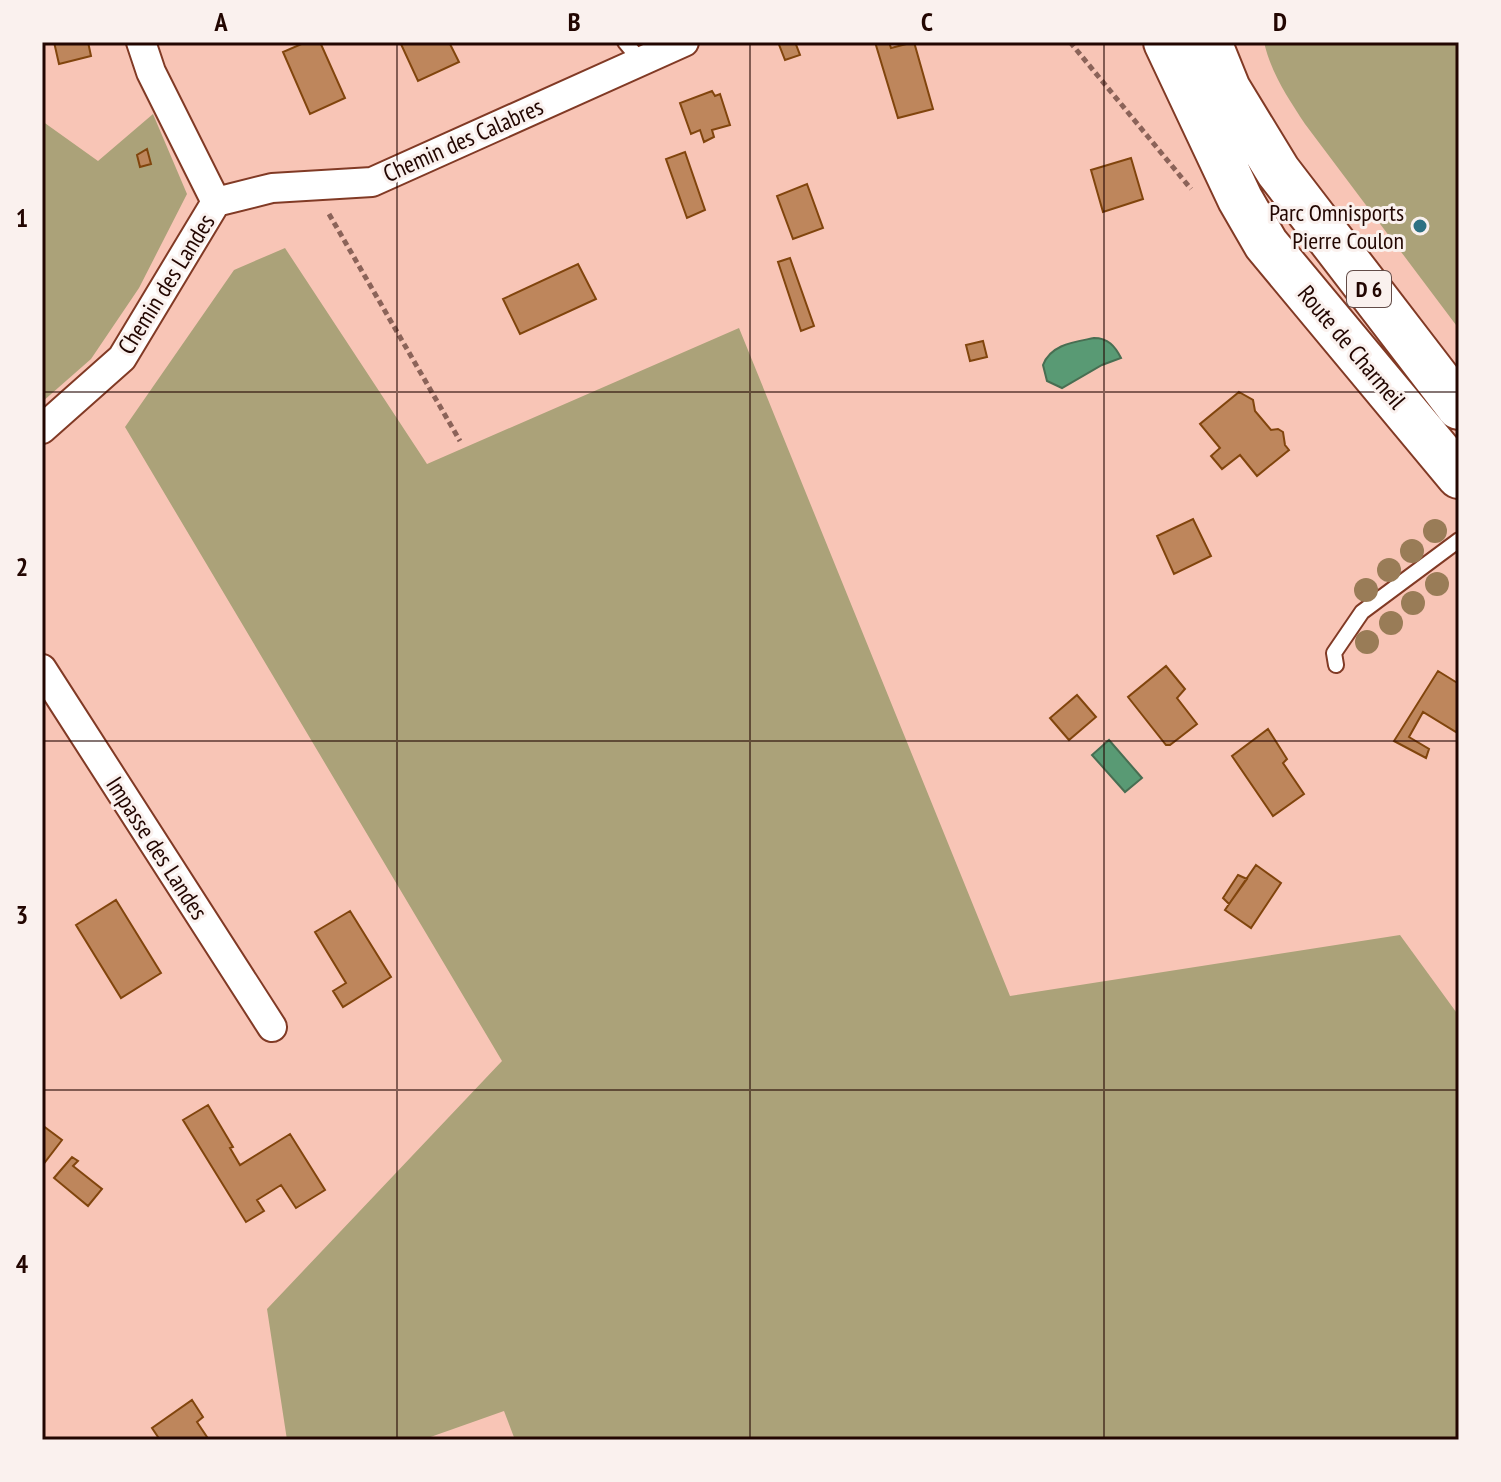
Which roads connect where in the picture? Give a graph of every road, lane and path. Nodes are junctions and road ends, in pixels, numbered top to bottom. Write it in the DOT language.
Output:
graph roads {
  1 [pos="141,42"];
  2 [pos="684,42"];
  3 [pos="1070,42"];
  4 [pos="1166,42"];
  5 [pos="1209,42"];
  6 [pos="1234,42"];
  7 [pos="632,51"];
  8 [pos="1278,171"];
  9 [pos="312,185"];
  10 [pos="1192,190"];
  11 [pos="216,202"];
  12 [pos="1459,407"];
  13 [pos="42,429"];
  14 [pos="460,441"];
  15 [pos="1459,476"];
  16 [pos="1459,540"];
  17 [pos="1336,665"];
  18 [pos="42,669"];
  19 [pos="272,1027"];
  1 -- 11 [label="street"];
  2 -- 7 [label="street, Chemin des Calabres"];
  3 -- 10 [label="path"];
  4 -- 15 [label="main road, Route de Charmeil / D 6"];
  5 -- 8 [label="main road, Route de Charmeil / D 6"];
  6 -- 8 [label="main road"];
  7 -- 9 [label="street, Chemin des Calabres"];
  8 -- 12 [label="main road, Route de Charmeil / D 6"];
  9 -- 11 [label="street, Chemin des Calabres"];
  9 -- 14 [label="path"];
  11 -- 13 [label="street, Chemin des Landes"];
  16 -- 17 [label="lane"];
  18 -- 19 [label="street, Impasse des Landes"];
}
